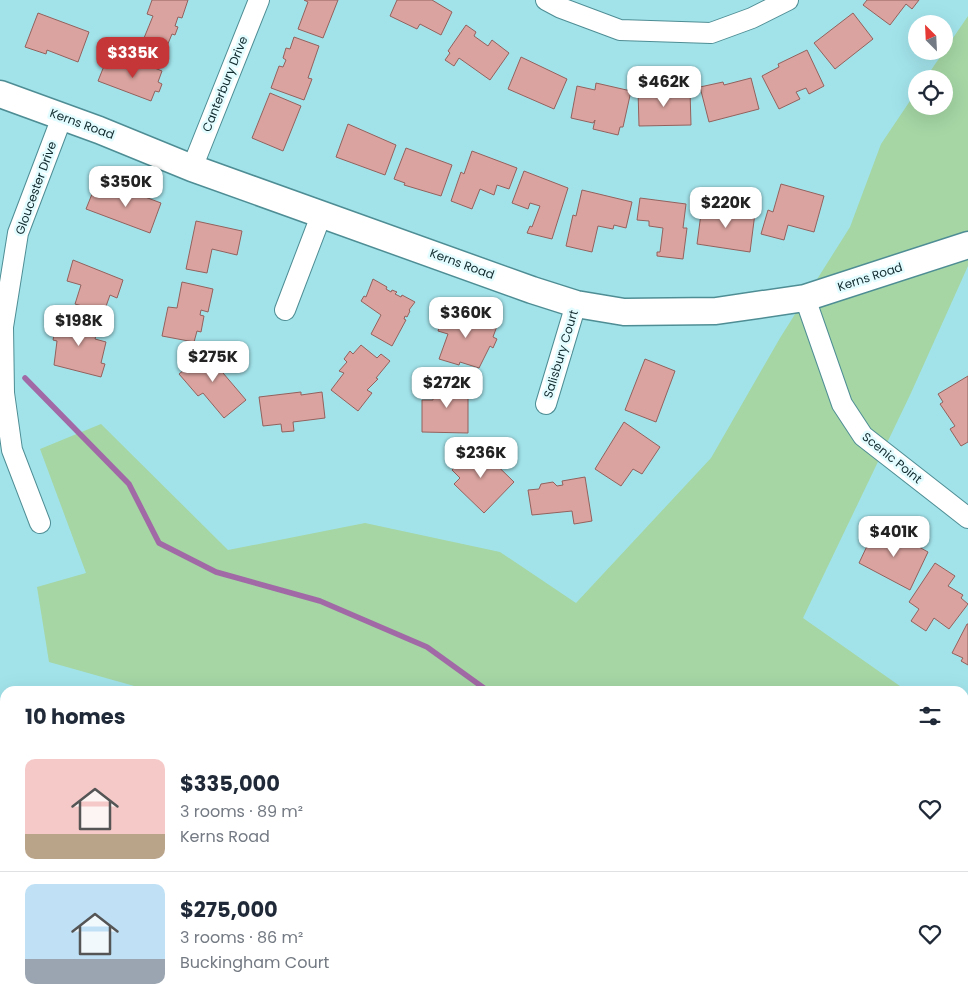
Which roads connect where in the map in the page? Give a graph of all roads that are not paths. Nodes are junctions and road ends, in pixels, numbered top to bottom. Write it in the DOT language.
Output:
graph roads {
  1 [pos="259,0"];
  2 [pos="546,0"];
  3 [pos="788,0"];
  4 [pos="0,94"];
  5 [pos="62,118"];
  6 [pos="192,168"];
  7 [pos="322,213"];
  8 [pos="968,246"];
  9 [pos="805,298"];
  10 [pos="576,304"];
  11 [pos="285,310"];
  12 [pos="546,404"];
  13 [pos="968,518"];
  14 [pos="40,523"];
  1 -- 6 [label="street, Canterbury Drive"];
  2 -- 3 [label="street"];
  4 -- 5 [label="street, Kerns Road"];
  5 -- 6 [label="street, Kerns Road"];
  5 -- 14 [label="street, Gloucester Drive"];
  6 -- 7 [label="street, Kerns Road"];
  7 -- 10 [label="street, Kerns Road"];
  7 -- 11 [label="street"];
  8 -- 9 [label="street, Kerns Road"];
  9 -- 10 [label="street, Kerns Road"];
  9 -- 13 [label="street, Scenic Point"];
  10 -- 12 [label="street, Salisbury Court"];
}
